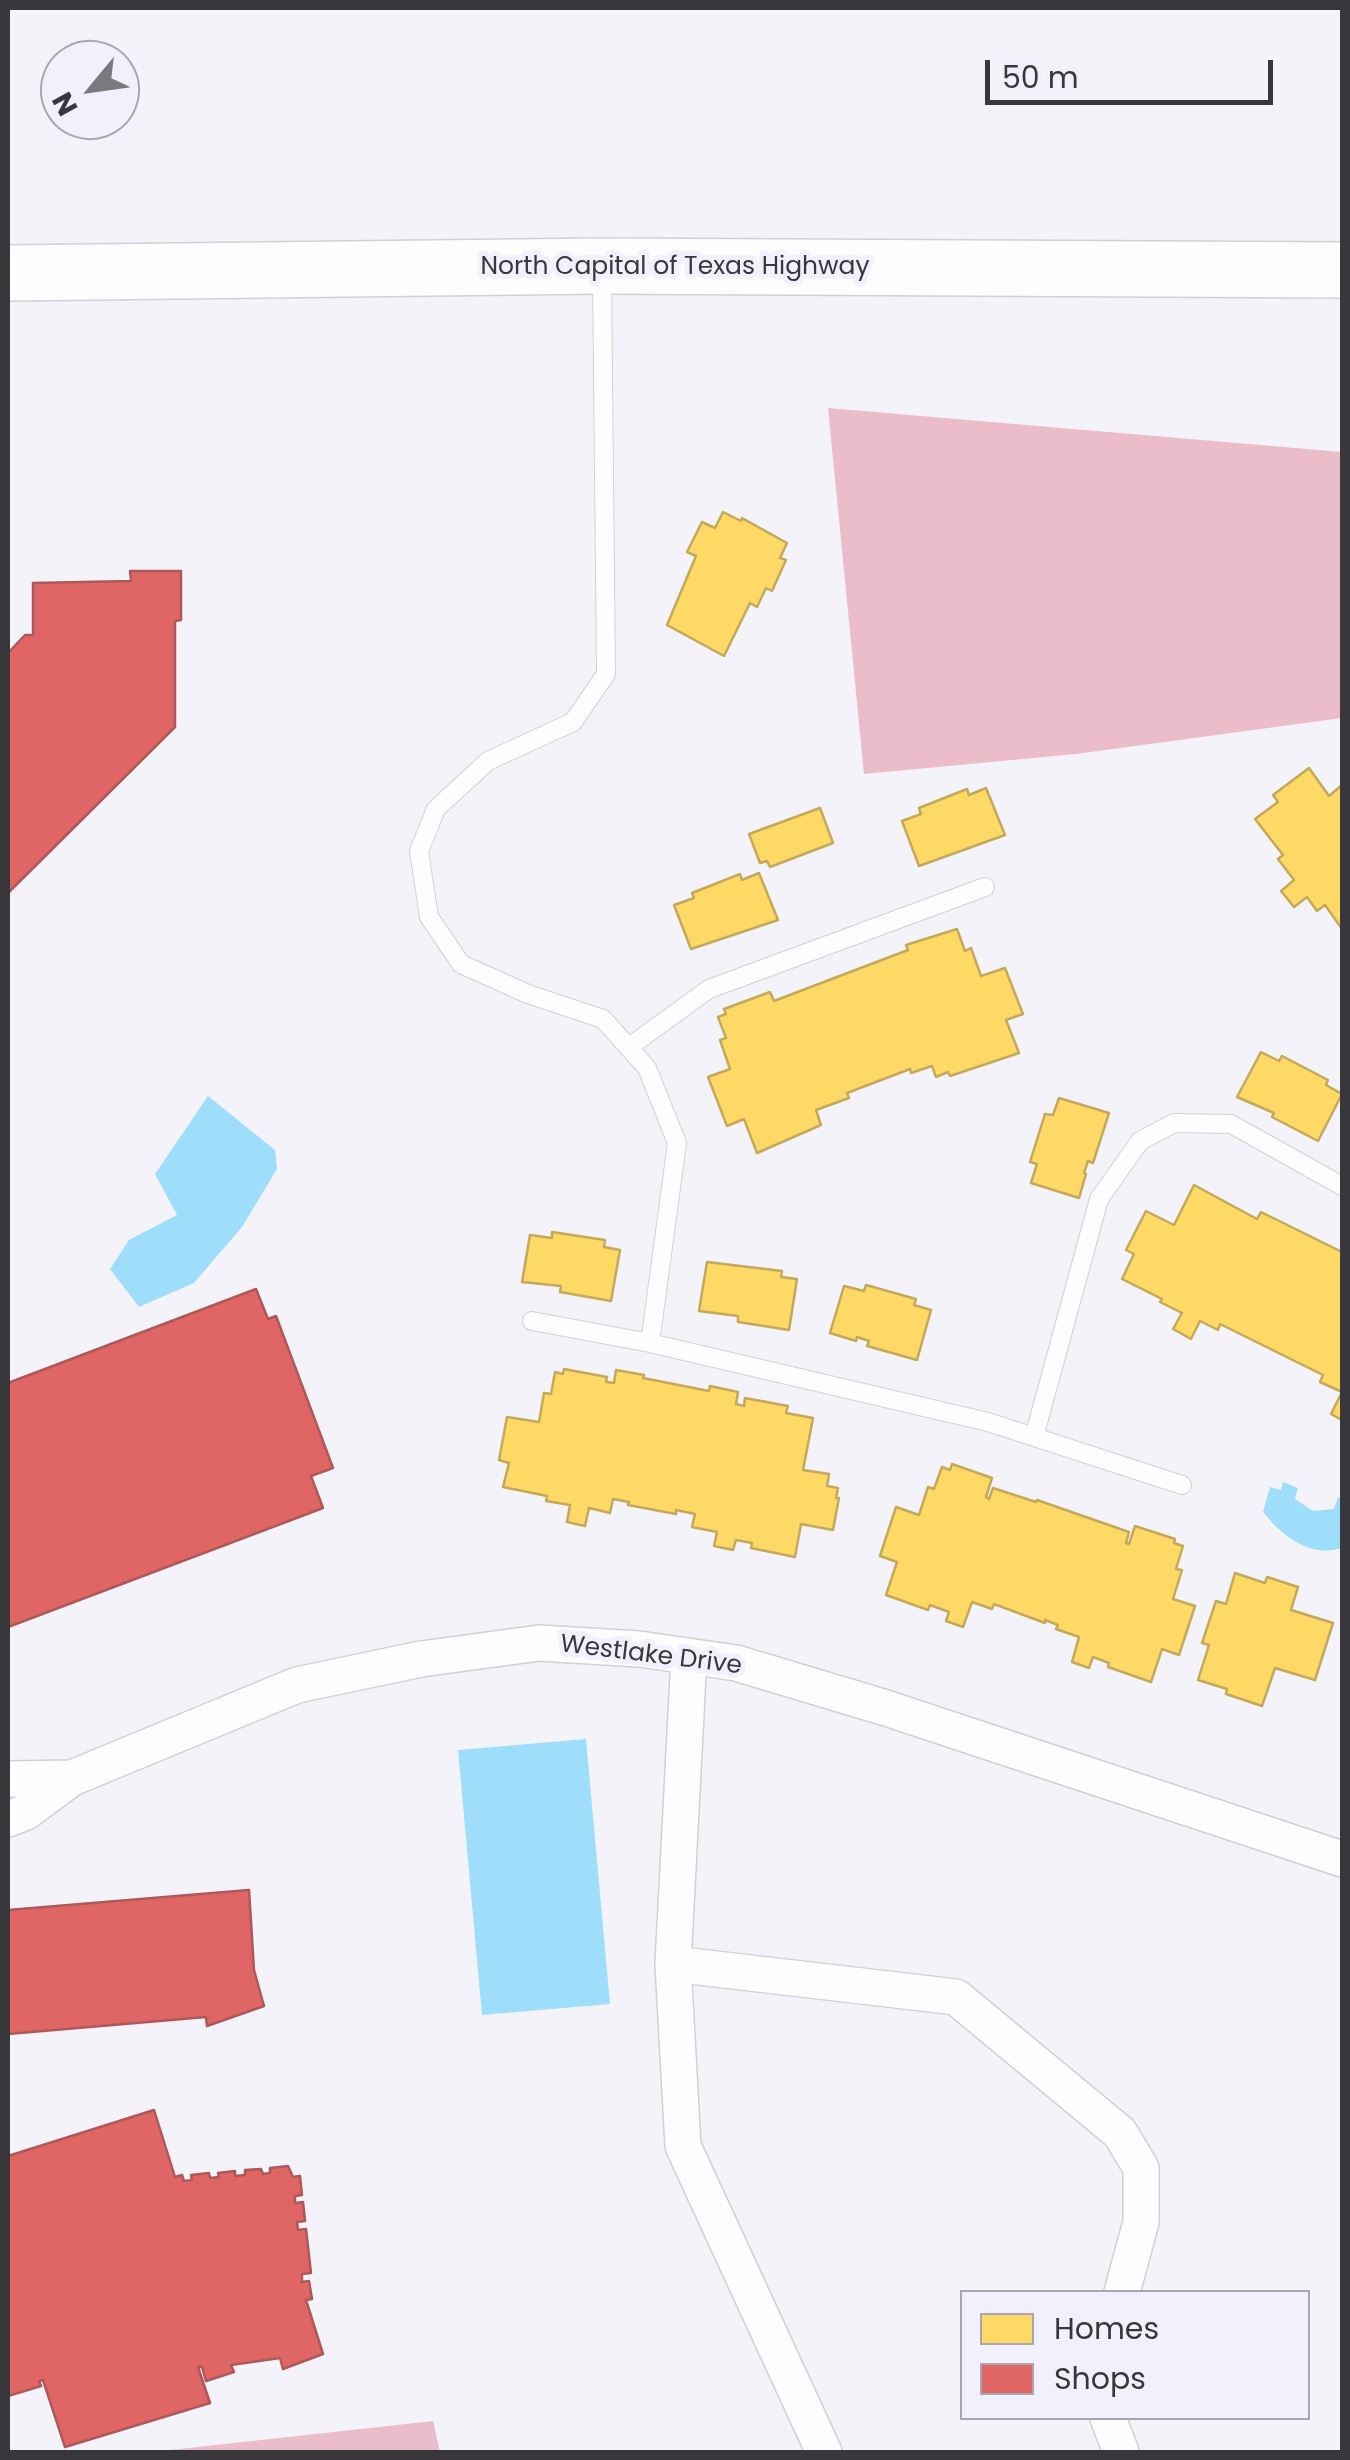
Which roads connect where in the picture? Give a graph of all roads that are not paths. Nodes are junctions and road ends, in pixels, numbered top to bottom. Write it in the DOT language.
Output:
graph roads {
  1 [pos="602,266"];
  2 [pos="1342,270"];
  3 [pos="8,273"];
  4 [pos="985,887"];
  5 [pos="629,1047"];
  6 [pos="1342,1186"];
  7 [pos="532,1321"];
  8 [pos="650,1343"];
  9 [pos="1034,1437"];
  10 [pos="1182,1485"];
  11 [pos="690,1656"];
  12 [pos="72,1778"];
  13 [pos="8,1779"];
  14 [pos="8,1819"];
  15 [pos="1342,1858"];
  16 [pos="673,1964"];
  17 [pos="1123,2290"];
  18 [pos="1109,2420"];
  19 [pos="824,2452"];
  20 [pos="1121,2452"];
  1 -- 2 [label="highway, North Capital of Texas Highway"];
  1 -- 3 [label="highway, North Capital of Texas Highway"];
  1 -- 5 [label="lane"];
  4 -- 5 [label="lane"];
  5 -- 8 [label="lane"];
  6 -- 9 [label="lane"];
  7 -- 8 [label="lane"];
  8 -- 9 [label="lane"];
  9 -- 10 [label="lane"];
  11 -- 12 [label="street, Westlake Drive"];
  11 -- 15 [label="street, Westlake Drive"];
  11 -- 16 [label="street"];
  12 -- 13 [label="street, Westlake Drive"];
  12 -- 14 [label="street, Westlake Drive"];
  16 -- 17 [label="street"];
  16 -- 19 [label="street"];
  18 -- 20 [label="street"];
}
